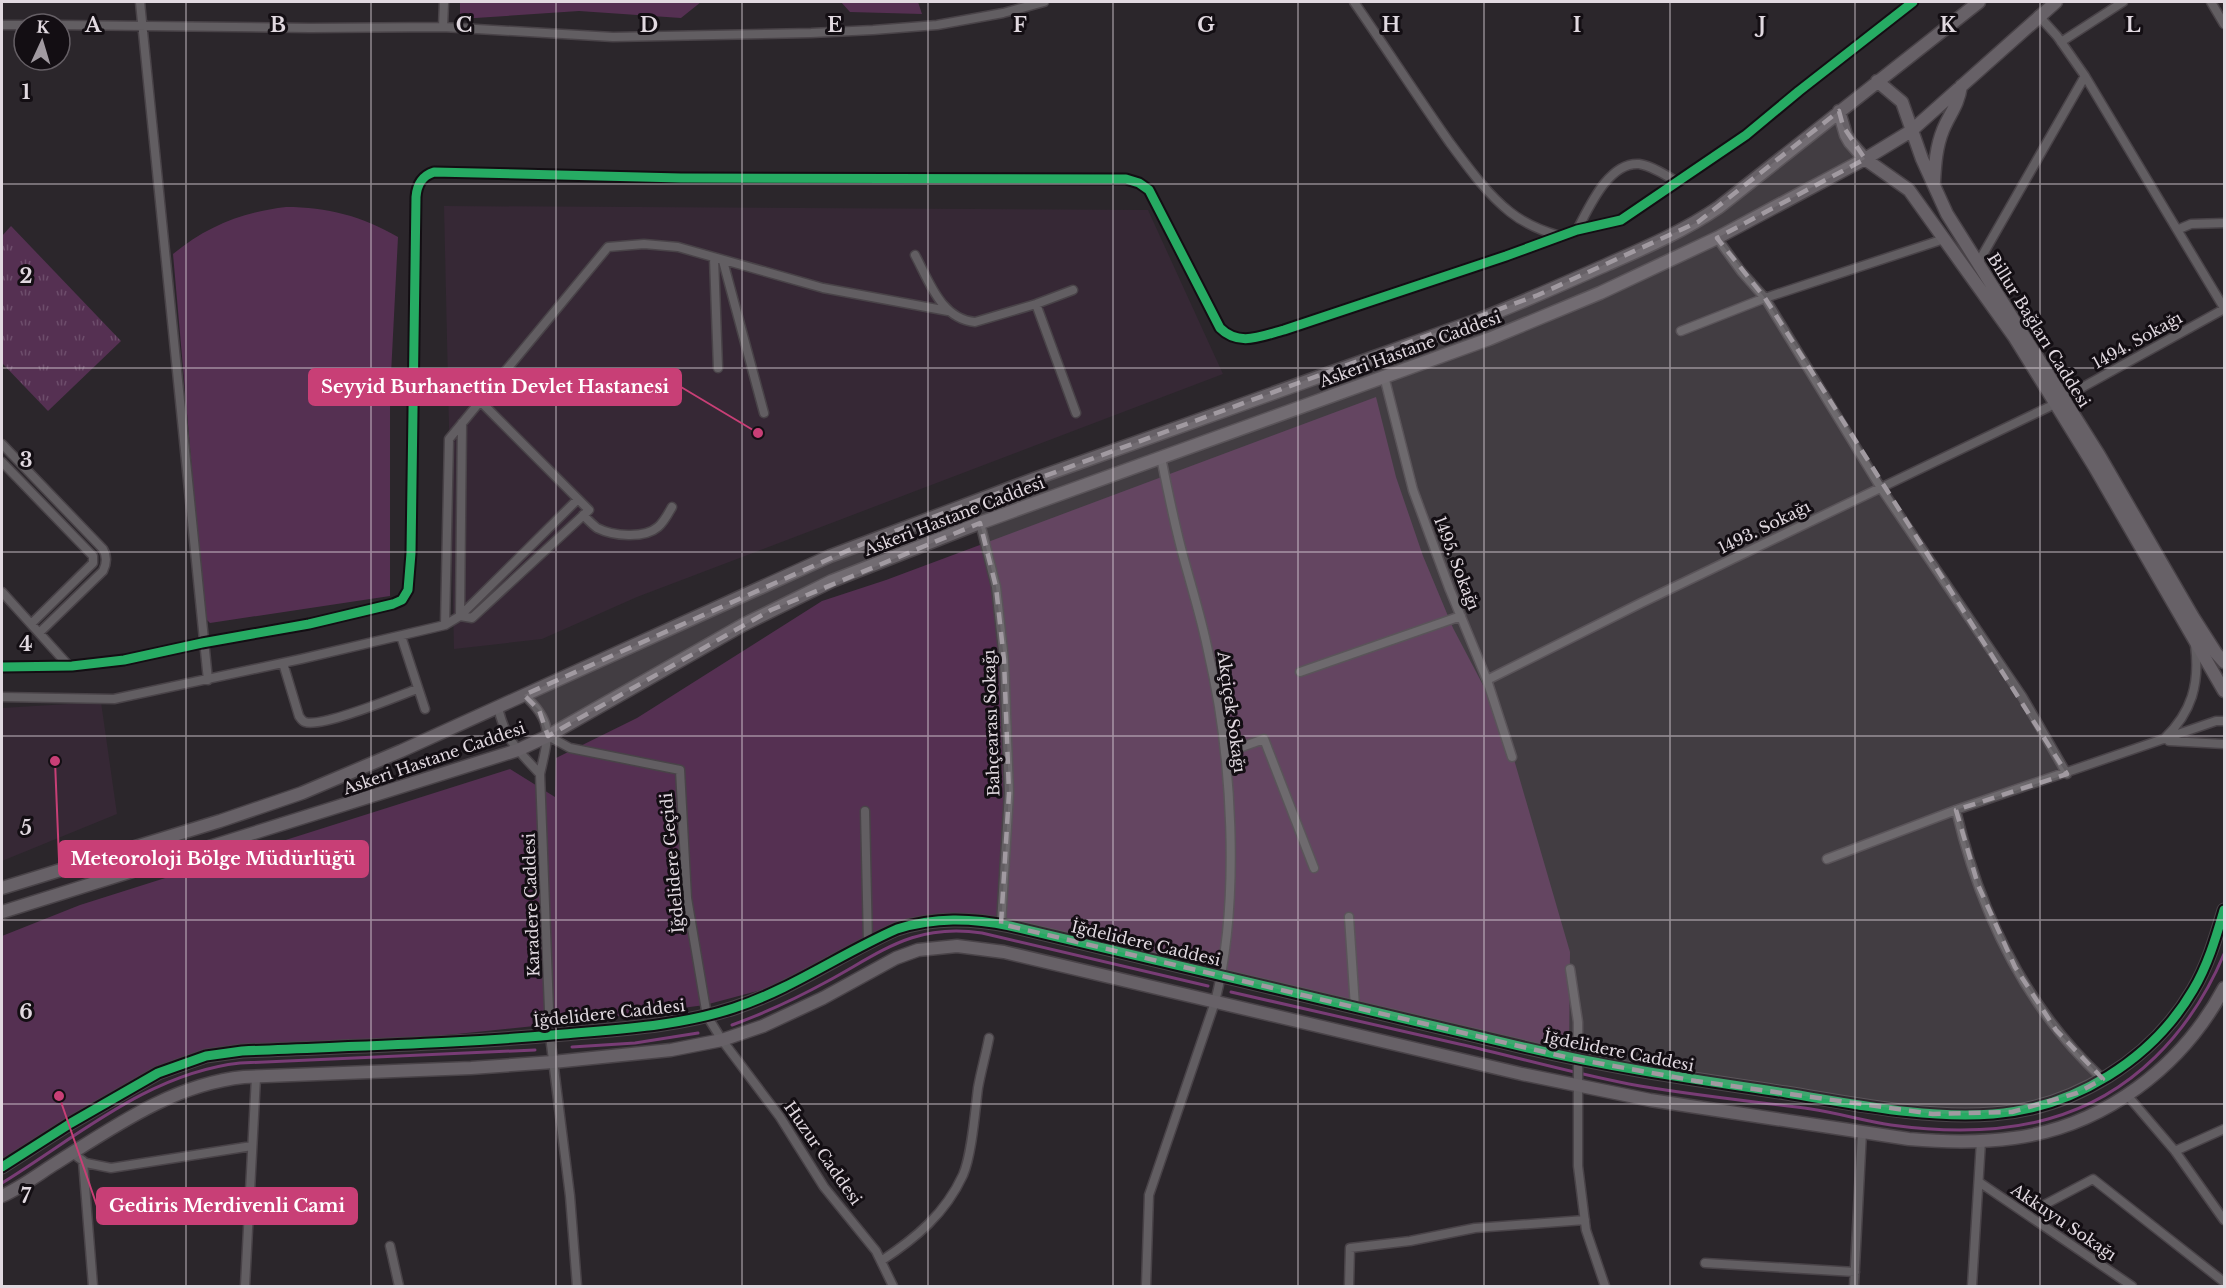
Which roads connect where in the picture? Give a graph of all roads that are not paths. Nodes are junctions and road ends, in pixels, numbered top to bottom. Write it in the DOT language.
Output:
graph roads {
  1 [pos="140,2"];
  2 [pos="444,2"];
  3 [pos="1044,2"];
  4 [pos="1354,2"];
  5 [pos="1913,2"];
  6 [pos="1979,2"];
  7 [pos="2039,2"];
  8 [pos="2056,2"];
  9 [pos="2123,2"];
  10 [pos="2211,2"];
  11 [pos="2038,15"];
  12 [pos="2224,24"];
  13 [pos="72,25"];
  14 [pos="142,26"];
  15 [pos="443,27"];
  16 [pos="2061,42"];
  17 [pos="2085,76"];
  18 [pos="1876,81"];
  19 [pos="1961,86"];
  20 [pos="1839,111"];
  21 [pos="1911,130"];
  22 [pos="1865,159"];
  23 [pos="1677,183"];
  24 [pos="1934,184"];
  25 [pos="2224,223"];
  26 [pos="2179,229"];
  27 [pos="1577,230"];
  28 [pos="1560,236"];
  29 [pos="1717,238"];
  30 [pos="1944,239"];
  31 [pos="915,255"];
  32 [pos="719,259"];
  33 [pos="1978,263"];
  34 [pos="1073,290"];
  35 [pos="1765,298"];
  36 [pos="1036,304"];
  37 [pos="2224,308"];
  38 [pos="948,311"];
  39 [pos="1681,331"];
  40 [pos="718,368"];
  41 [pos="1383,376"];
  42 [pos="480,401"];
  43 [pos="2059,401"];
  44 [pos="764,413"];
  45 [pos="1076,413"];
  46 [pos="462,423"];
  47 [pos="2,444"];
  48 [pos="1161,457"];
  49 [pos="2,462"];
  50 [pos="1881,488"];
  51 [pos="578,500"];
  52 [pos="672,507"];
  53 [pos="584,514"];
  54 [pos="980,523"];
  55 [pos="2,593"];
  56 [pos="2177,600"];
  57 [pos="459,616"];
  58 [pos="1461,616"];
  59 [pos="31,624"];
  60 [pos="445,625"];
  61 [pos="39,633"];
  62 [pos="401,636"];
  63 [pos="2194,639"];
  64 [pos="202,643"];
  65 [pos="2224,662"];
  66 [pos="283,663"];
  67 [pos="69,666"];
  68 [pos="2,667"];
  69 [pos="1300,672"];
  70 [pos="208,680"];
  71 [pos="1487,680"];
  72 [pos="417,689"];
  73 [pos="2224,691"];
  74 [pos="524,695"];
  75 [pos="2,697"];
  76 [pos="498,707"];
  77 [pos="424,709"];
  78 [pos="2224,721"];
  79 [pos="548,736"];
  80 [pos="2162,741"];
  81 [pos="2224,744"];
  82 [pos="518,750"];
  83 [pos="1225,753"];
  84 [pos="1512,757"];
  85 [pos="540,774"];
  86 [pos="2067,774"];
  87 [pos="1956,810"];
  88 [pos="865,811"];
  89 [pos="1827,860"];
  90 [pos="1314,868"];
  91 [pos="2,888"];
  92 [pos="2224,910"];
  93 [pos="2,912"];
  94 [pos="1350,917"];
  95 [pos="1001,924"];
  96 [pos="868,943"];
  97 [pos="1570,969"];
  98 [pos="1221,976"];
  99 [pos="2224,988"];
  100 [pos="1215,1002"];
  101 [pos="1355,1007"];
  102 [pos="707,1016"];
  103 [pos="550,1036"];
  104 [pos="989,1038"];
  105 [pos="722,1040"];
  106 [pos="1578,1059"];
  107 [pos="553,1062"];
  108 [pos="256,1077"];
  109 [pos="2103,1079"];
  110 [pos="1579,1087"];
  111 [pos="2127,1095"];
  112 [pos="2224,1129"];
  113 [pos="1862,1132"];
  114 [pos="1980,1141"];
  115 [pos="252,1146"];
  116 [pos="2175,1151"];
  117 [pos="72,1153"];
  118 [pos="83,1161"];
  119 [pos="2,1167"];
  120 [pos="1979,1182"];
  121 [pos="2,1196"];
  122 [pos="2040,1207"];
  123 [pos="1585,1220"];
  124 [pos="2224,1220"];
  125 [pos="390,1246"];
  126 [pos="881,1261"];
  127 [pos="1705,1263"];
  128 [pos="1855,1272"];
  129 [pos="2224,1280"];
  130 [pos="93,1287"];
  131 [pos="245,1287"];
  132 [pos="399,1287"];
  133 [pos="577,1287"];
  134 [pos="893,1287"];
  135 [pos="1146,1287"];
  136 [pos="1349,1287"];
  137 [pos="1605,1287"];
  138 [pos="1854,1287"];
  139 [pos="1972,1287"];
  140 [pos="2133,1287"];
  1 -- 14 [label="street"];
  2 -- 15 [label="street"];
  3 -- 15 [label="street"];
  4 -- 28 [label="street"];
  5 -- 23 [label="street"];
  6 -- 18 [label="street, Askeri Hastane Caddesi"];
  7 -- 11 [label="street"];
  8 -- 11 [label="street, Askeri Hastane Caddesi"];
  9 -- 16 [label="street"];
  10 -- 12 [label="street"];
  11 -- 16 [label="street"];
  11 -- 19 [label="street, Askeri Hastane Caddesi"];
  13 -- 14 [label="street"];
  14 -- 15 [label="street"];
  14 -- 64 [label="street"];
  16 -- 17 [label="street"];
  17 -- 26 [label="street"];
  17 -- 33 [label="street"];
  18 -- 20 [label="street, Askeri Hastane Caddesi"];
  18 -- 21 [label="street, Billur Bağları Caddesi"];
  19 -- 21 [label="street, Askeri Hastane Caddesi"];
  19 -- 24 [label="street"];
  20 -- 22 [label="street, Billur Bağları Caddesi"];
  20 -- 74 [label="street, Askeri Hastane Caddesi"];
  21 -- 22 [label="street, Askeri Hastane Caddesi"];
  21 -- 24 [label="street, Billur Bağları Caddesi"];
  22 -- 29 [label="street, Askeri Hastane Caddesi"];
  22 -- 30 [label="street, Billur Bağları Caddesi"];
  23 -- 27 [label="street"];
  23 -- 27 [label="street"];
  24 -- 33 [label="street, Billur Bağları Caddesi"];
  25 -- 26 [label="street"];
  26 -- 37 [label="street"];
  27 -- 28 [label="street"];
  28 -- 64 [label="street"];
  29 -- 35 [label="street"];
  29 -- 41 [label="street, Askeri Hastane Caddesi"];
  30 -- 35 [label="street"];
  30 -- 43 [label="street, Billur Bağları Caddesi"];
  31 -- 38 [label="street"];
  32 -- 38 [label="street"];
  32 -- 40 [label="street"];
  32 -- 42 [label="street"];
  32 -- 44 [label="street"];
  33 -- 43 [label="street, Billur Bağları Caddesi"];
  34 -- 36 [label="street"];
  35 -- 39 [label="street"];
  35 -- 50 [label="street"];
  36 -- 38 [label="street"];
  36 -- 45 [label="street"];
  37 -- 43 [label="street, 1494. Sokağı"];
  41 -- 48 [label="street, Askeri Hastane Caddesi"];
  41 -- 58 [label="street, 1495. Sokağı"];
  42 -- 46 [label="street"];
  42 -- 51 [label="street"];
  43 -- 50 [label="street, 1493. Sokağı"];
  43 -- 56 [label="street, Billur Bağları Caddesi"];
  46 -- 57 [label="street"];
  46 -- 60 [label="street"];
  47 -- 61 [label="street"];
  48 -- 54 [label="street, Askeri Hastane Caddesi"];
  48 -- 83 [label="street, Akçiçek Sokağı"];
  49 -- 59 [label="street"];
  50 -- 71 [label="street, 1493. Sokağı"];
  50 -- 86 [label="street"];
  51 -- 53 [label="street"];
  51 -- 57 [label="street"];
  52 -- 53 [label="street"];
  53 -- 57 [label="street"];
  54 -- 79 [label="street, Askeri Hastane Caddesi"];
  54 -- 95 [label="street, Bahçearası Sokağı"];
  55 -- 59 [label="street"];
  56 -- 63 [label="street"];
  56 -- 65 [label="street"];
  57 -- 60 [label="street"];
  58 -- 69 [label="street"];
  58 -- 71 [label="street, 1495. Sokağı"];
  59 -- 61 [label="street"];
  60 -- 62 [label="street"];
  61 -- 67 [label="street"];
  62 -- 66 [label="street"];
  62 -- 72 [label="street"];
  63 -- 73 [label="street"];
  63 -- 80 [label="street"];
  64 -- 67 [label="street"];
  64 -- 70 [label="street"];
  66 -- 70 [label="street"];
  66 -- 72 [label="street"];
  67 -- 68 [label="street"];
  70 -- 75 [label="street"];
  71 -- 84 [label="street, 1495. Sokağı"];
  72 -- 77 [label="street"];
  74 -- 76 [label="street, Askeri Hastane Caddesi"];
  74 -- 79 [label="street"];
  76 -- 82 [label="street"];
  76 -- 91 [label="street, Askeri Hastane Caddesi"];
  78 -- 80 [label="street"];
  79 -- 82 [label="street, Askeri Hastane Caddesi"];
  79 -- 85 [label="street, Karadere Caddesi"];
  79 -- 102 [label="street, İğdelidere Geçidi"];
  80 -- 81 [label="street"];
  80 -- 86 [label="street"];
  82 -- 85 [label="street"];
  82 -- 93 [label="street, Askeri Hastane Caddesi"];
  83 -- 90 [label="street"];
  83 -- 98 [label="street, Akçiçek Sokağı"];
  85 -- 103 [label="street, Karadere Caddesi"];
  86 -- 87 [label="street"];
  87 -- 89 [label="street"];
  87 -- 109 [label="street"];
  88 -- 96 [label="street"];
  92 -- 109 [label="street, İğdelidere Caddesi"];
  94 -- 101 [label="street"];
  95 -- 96 [label="street, İğdelidere Caddesi"];
  95 -- 98 [label="street, İğdelidere Caddesi"];
  96 -- 102 [label="street, İğdelidere Caddesi"];
  97 -- 106 [label="street"];
  98 -- 100 [label="street, Akçiçek Sokağı"];
  98 -- 101 [label="street, İğdelidere Caddesi"];
  99 -- 111 [label="street"];
  100 -- 105 [label="street"];
  100 -- 110 [label="street"];
  100 -- 135 [label="street, Akçiçek Sokağı"];
  101 -- 106 [label="street, İğdelidere Caddesi"];
  102 -- 103 [label="street, İğdelidere Caddesi"];
  102 -- 105 [label="street, Huzur Caddesi"];
  103 -- 107 [label="street, Karadere Caddesi"];
  103 -- 119 [label="street, İğdelidere Caddesi"];
  104 -- 126 [label="street"];
  105 -- 107 [label="street"];
  105 -- 126 [label="street, Huzur Caddesi"];
  106 -- 109 [label="street, İğdelidere Caddesi"];
  106 -- 110 [label="street"];
  107 -- 108 [label="street"];
  107 -- 133 [label="street"];
  108 -- 115 [label="street"];
  108 -- 117 [label="street"];
  110 -- 113 [label="street"];
  110 -- 123 [label="street"];
  111 -- 114 [label="street"];
  111 -- 116 [label="street"];
  112 -- 116 [label="street"];
  113 -- 114 [label="street"];
  113 -- 128 [label="street"];
  114 -- 120 [label="street"];
  115 -- 118 [label="street"];
  115 -- 131 [label="street"];
  116 -- 124 [label="street"];
  117 -- 118 [label="street"];
  117 -- 121 [label="street"];
  118 -- 130 [label="street"];
  120 -- 139 [label="street"];
  120 -- 140 [label="street, Akkuyu Sokağı"];
  122 -- 129 [label="street"];
  123 -- 136 [label="street"];
  123 -- 137 [label="street"];
  125 -- 132 [label="street"];
  126 -- 134 [label="street, Huzur Caddesi"];
  127 -- 128 [label="street"];
  128 -- 138 [label="street"];
}
